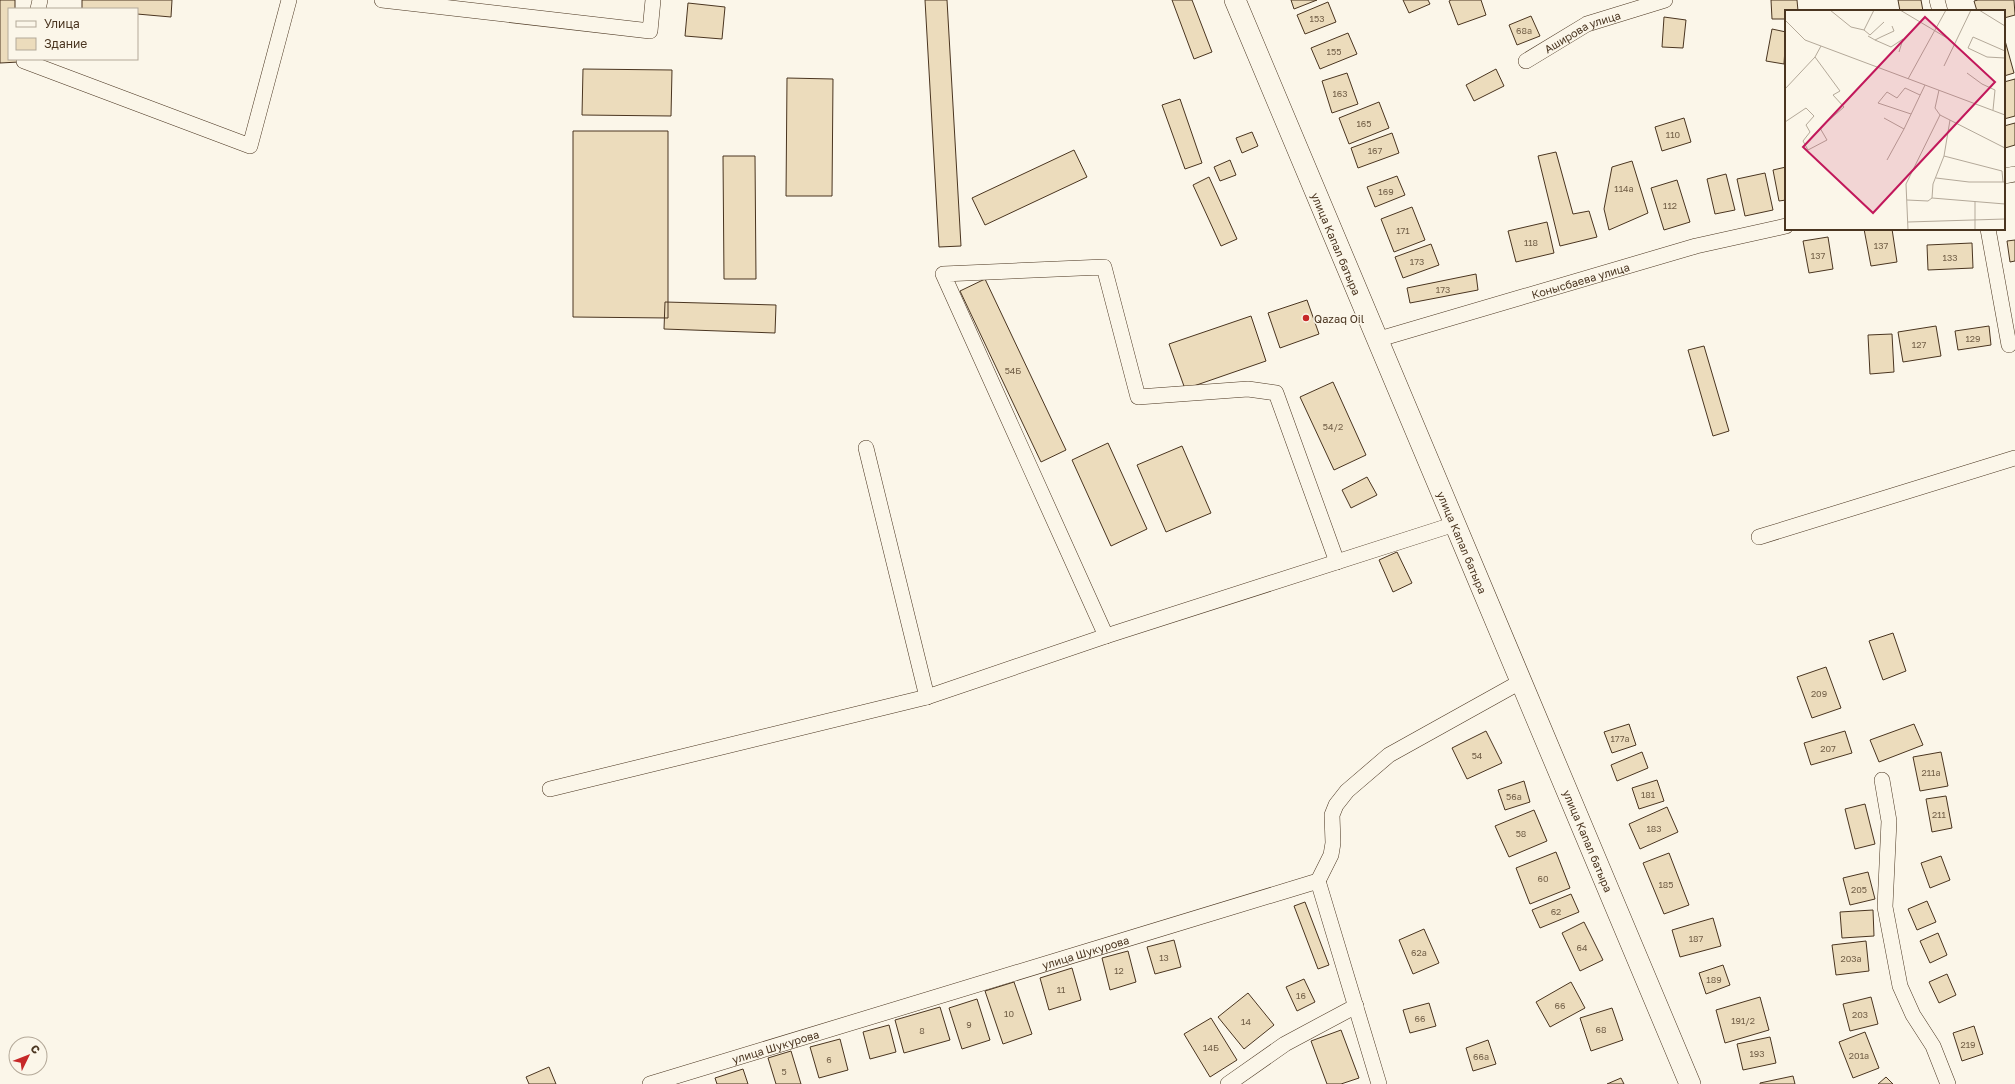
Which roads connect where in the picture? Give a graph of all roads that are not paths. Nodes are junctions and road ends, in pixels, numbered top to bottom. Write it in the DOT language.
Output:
graph roads {
  1 [pos="289,0"];
  2 [pos="382,0"];
  3 [pos="653,0"];
  4 [pos="1234,0"];
  5 [pos="1665,0"];
  6 [pos="1938,0"];
  7 [pos="1940,10"];
  8 [pos="24,60"];
  9 [pos="1526,61"];
  10 [pos="2015,174"];
  11 [pos="2005,176"];
  12 [pos="1785,226"];
  13 [pos="1988,230"];
  14 [pos="1376,340"];
  15 [pos="2010,345"];
  16 [pos="866,448"];
  17 [pos="2015,458"];
  18 [pos="1455,524"];
  19 [pos="1759,537"];
  20 [pos="1337,562"];
  21 [pos="1106,636"];
  22 [pos="1522,681"];
  23 [pos="927,697"];
  24 [pos="1882,780"];
  25 [pos="550,789"];
  26 [pos="1318,881"];
  27 [pos="1356,1006"];
  28 [pos="650,1084"];
  29 [pos="1228,1084"];
  30 [pos="1379,1084"];
  31 [pos="1690,1084"];
  32 [pos="1948,1084"];
  1 -- 8 [label="street"];
  2 -- 3 [label="street"];
  4 -- 14 [label="main road, улица Капал батыра"];
  5 -- 9 [label="street, Аширова улица"];
  6 -- 7 [label="street"];
  10 -- 11 [label="street"];
  12 -- 14 [label="street, Конысбаева улица"];
  13 -- 15 [label="street"];
  14 -- 18 [label="main road, улица Капал батыра"];
  16 -- 23 [label="street"];
  17 -- 19 [label="street"];
  18 -- 20 [label="street"];
  18 -- 22 [label="main road, улица Капал батыра"];
  20 -- 21 [label="street"];
  20 -- 21 [label="street"];
  21 -- 23 [label="street"];
  22 -- 26 [label="street"];
  22 -- 31 [label="main road, улица Капал батыра"];
  23 -- 25 [label="street"];
  24 -- 32 [label="street"];
  26 -- 27 [label="street"];
  26 -- 28 [label="street, улица Шукурова"];
  27 -- 29 [label="street"];
  27 -- 30 [label="street"];
}
